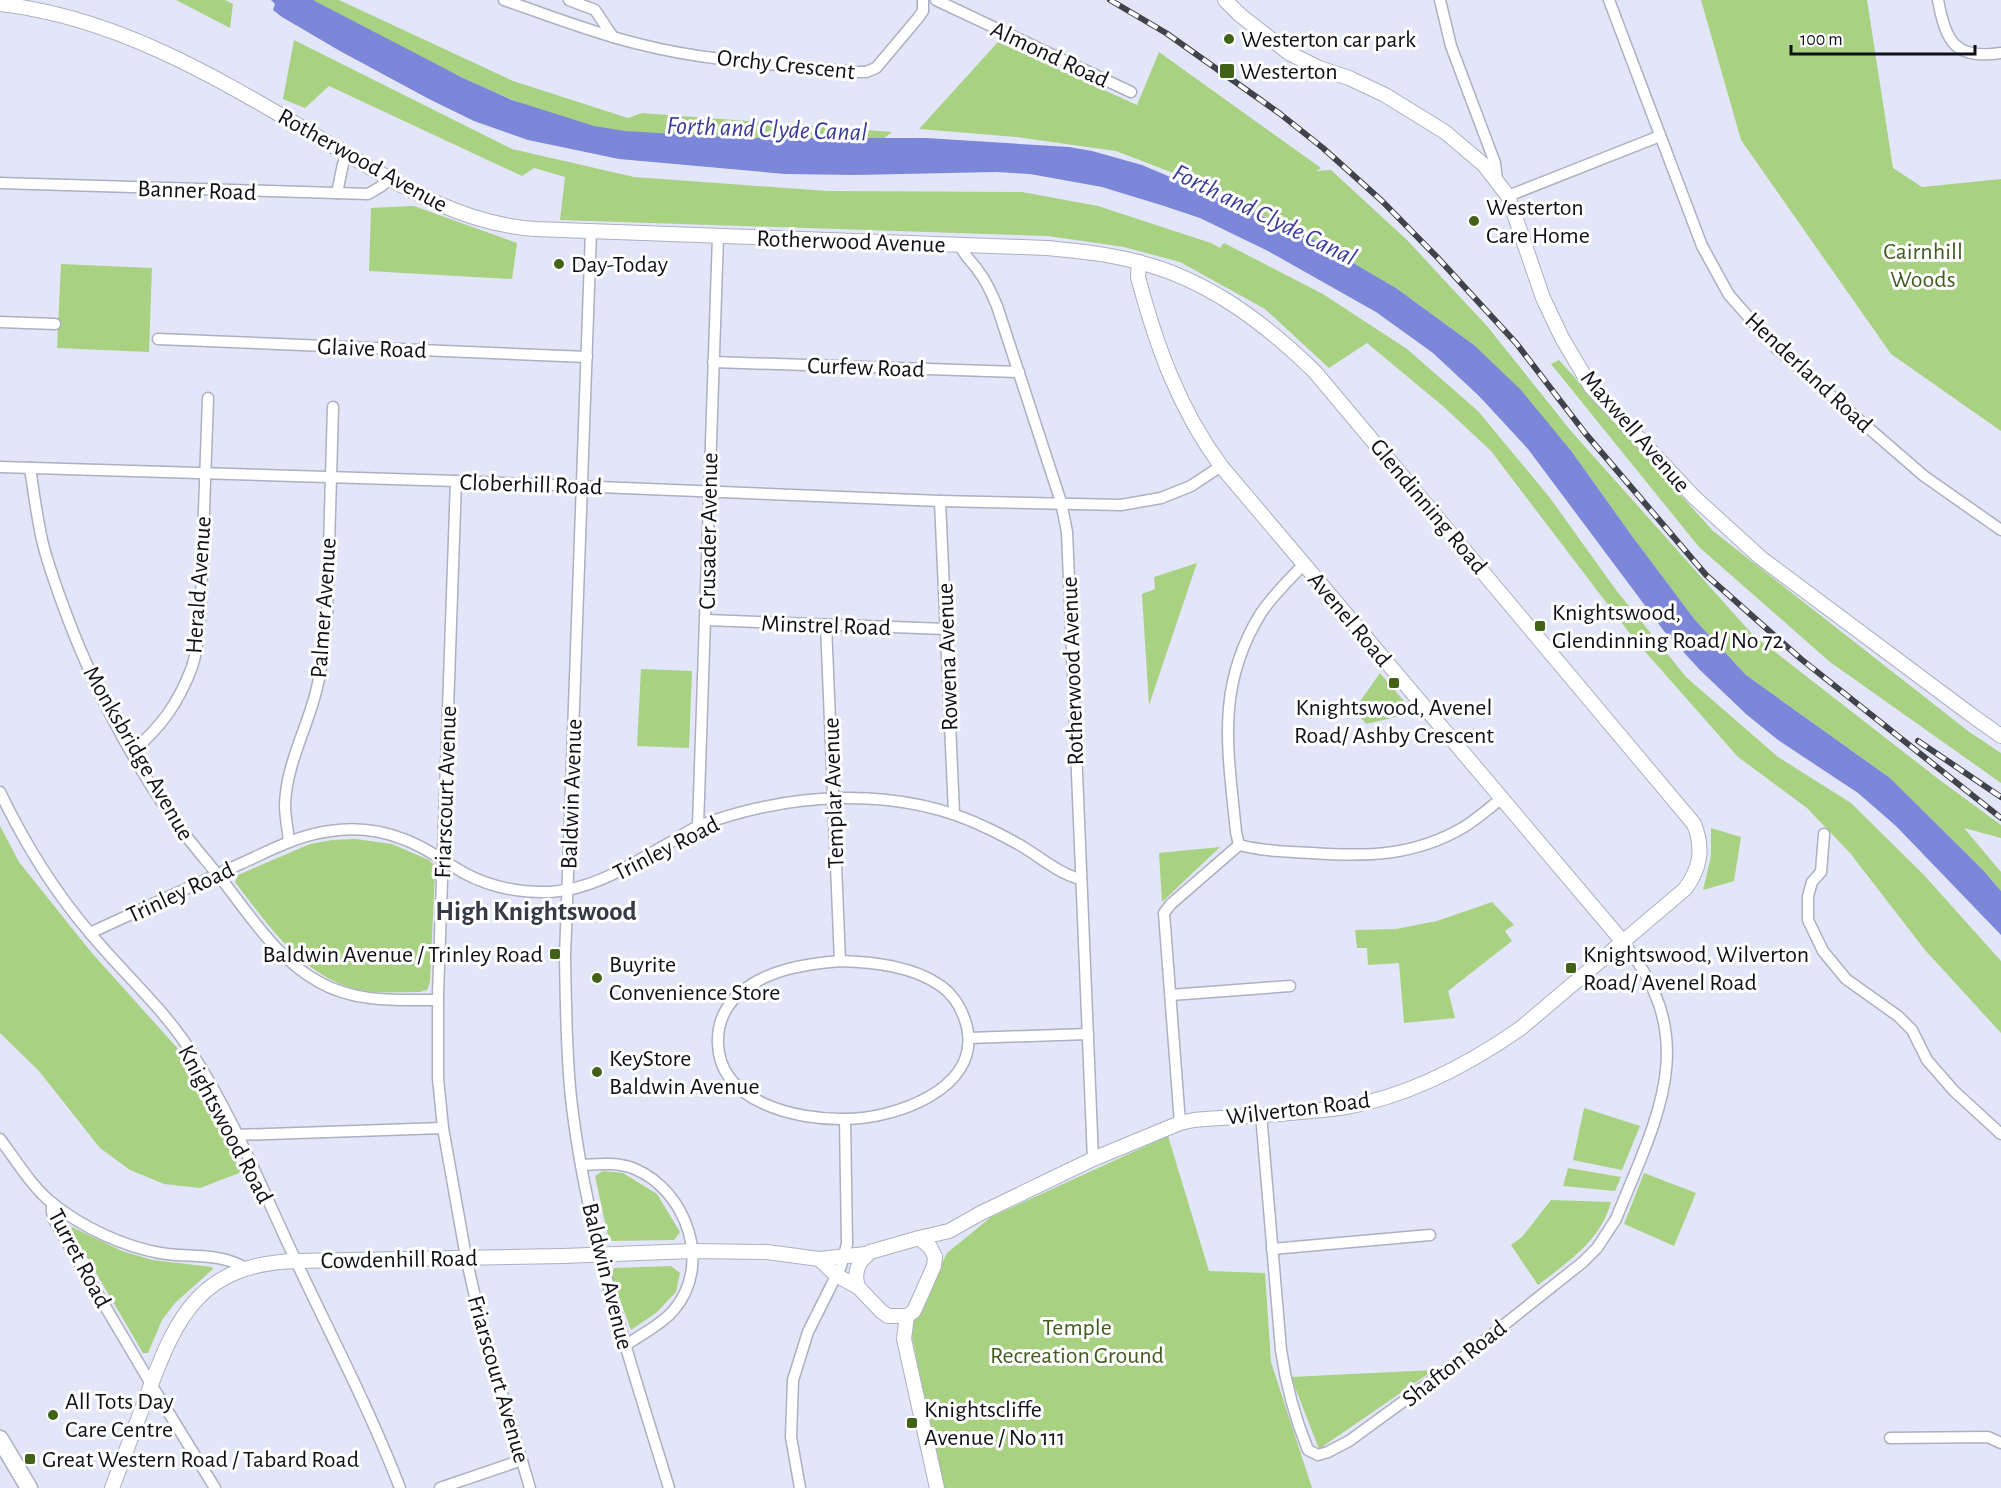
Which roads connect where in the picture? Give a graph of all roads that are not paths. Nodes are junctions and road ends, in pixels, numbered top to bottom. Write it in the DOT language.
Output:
graph roads {
  1 [pos="504,0"];
  2 [pos="569,0"];
  3 [pos="923,0"];
  4 [pos="936,0"];
  5 [pos="1225,0"];
  6 [pos="1440,0"];
  7 [pos="1609,0"];
  8 [pos="1938,0"];
  9 [pos="0,4"];
  10 [pos="613,37"];
  11 [pos="2001,53"];
  12 [pos="1131,92"];
  13 [pos="1660,136"];
  14 [pos="343,164"];
  15 [pos="390,179"];
  16 [pos="1497,180"];
  17 [pos="0,183"];
  18 [pos="337,193"];
  19 [pos="1508,196"];
  20 [pos="591,231"];
  21 [pos="718,236"];
  22 [pos="960,244"];
  23 [pos="1139,262"];
  24 [pos="0,322"];
  25 [pos="55,324"];
  26 [pos="158,339"];
  27 [pos="587,357"];
  28 [pos="713,362"];
  29 [pos="1019,372"];
  30 [pos="208,398"];
  31 [pos="333,407"];
  32 [pos="0,466"];
  33 [pos="1221,466"];
  34 [pos="30,468"];
  35 [pos="205,473"];
  36 [pos="330,477"];
  37 [pos="456,481"];
  38 [pos="583,486"];
  39 [pos="708,491"];
  40 [pos="940,501"];
  41 [pos="1061,502"];
  42 [pos="2001,530"];
  43 [pos="1304,564"];
  44 [pos="706,620"];
  45 [pos="826,625"];
  46 [pos="945,629"];
  47 [pos="2001,736"];
  48 [pos="132,752"];
  49 [pos="0,792"];
  50 [pos="834,799"];
  51 [pos="1501,799"];
  52 [pos="954,813"];
  53 [pos="698,826"];
  54 [pos="1824,834"];
  55 [pos="289,842"];
  56 [pos="1239,845"];
  57 [pos="443,860"];
  58 [pos="218,874"];
  59 [pos="1080,879"];
  60 [pos="567,890"];
  61 [pos="90,933"];
  62 [pos="1623,942"];
  63 [pos="840,961"];
  64 [pos="1290,986"];
  65 [pos="1171,995"];
  66 [pos="438,1000"];
  67 [pos="1088,1034"];
  68 [pos="969,1038"];
  69 [pos="1261,1114"];
  70 [pos="845,1119"];
  71 [pos="1180,1123"];
  72 [pos="443,1128"];
  73 [pos="2001,1134"];
  74 [pos="237,1135"];
  75 [pos="0,1139"];
  76 [pos="1093,1159"];
  77 [pos="581,1165"];
  78 [pos="52,1203"];
  79 [pos="949,1231"];
  80 [pos="1430,1235"];
  81 [pos="919,1238"];
  82 [pos="1272,1249"];
  83 [pos="692,1251"];
  84 [pos="601,1254"];
  85 [pos="866,1254"];
  86 [pos="466,1257"];
  87 [pos="935,1257"];
  88 [pos="819,1259"];
  89 [pos="296,1261"];
  90 [pos="841,1266"];
  91 [pos="245,1268"];
  92 [pos="858,1287"];
  93 [pos="888,1316"];
  94 [pos="907,1316"];
  95 [pos="904,1339"];
  96 [pos="625,1346"];
  97 [pos="151,1384"];
  98 [pos="1890,1438"];
  99 [pos="0,1439"];
  100 [pos="2001,1443"];
  101 [pos="522,1460"];
  102 [pos="29,1488"];
  103 [pos="112,1488"];
  104 [pos="214,1488"];
  105 [pos="400,1488"];
  106 [pos="440,1488"];
  107 [pos="530,1488"];
  108 [pos="669,1488"];
  109 [pos="800,1488"];
  110 [pos="937,1488"];
  1 -- 10 [label="street, Orchy Crescent"];
  2 -- 10 [label="street"];
  3 -- 10 [label="street, Orchy Crescent"];
  4 -- 12 [label="street, Almond Road"];
  5 -- 16 [label="street, Maxwell Avenue"];
  6 -- 16 [label="street"];
  7 -- 13 [label="street, Henderland Road"];
  8 -- 11 [label="street"];
  9 -- 15 [label="street, Rotherwood Avenue"];
  13 -- 19 [label="street"];
  13 -- 42 [label="street, Henderland Road"];
  14 -- 18 [label="street"];
  15 -- 18 [label="street, Banner Road"];
  15 -- 20 [label="street, Rotherwood Avenue"];
  16 -- 19 [label="street, Maxwell Avenue"];
  17 -- 18 [label="street, Banner Road"];
  19 -- 47 [label="street, Maxwell Avenue"];
  20 -- 21 [label="street, Rotherwood Avenue"];
  20 -- 27 [label="street, Baldwin Avenue"];
  21 -- 22 [label="street, Rotherwood Avenue"];
  21 -- 28 [label="street, Crusader Avenue"];
  22 -- 23 [label="street, Glendinning Road"];
  22 -- 29 [label="street, Rotherwood Avenue"];
  23 -- 33 [label="street, Avenel Road"];
  23 -- 62 [label="street, Glendinning Road"];
  24 -- 25 [label="street"];
  26 -- 27 [label="street, Glaive Road"];
  27 -- 38 [label="street, Baldwin Avenue"];
  28 -- 29 [label="street, Curfew Road"];
  28 -- 39 [label="street, Crusader Avenue"];
  29 -- 41 [label="street, Rotherwood Avenue"];
  30 -- 35 [label="street, Herald Avenue"];
  31 -- 36 [label="street, Palmer Avenue"];
  32 -- 34 [label="street, Cloberhill Road"];
  33 -- 41 [label="street, Cloberhill Road"];
  33 -- 43 [label="street, Avenel Road"];
  34 -- 35 [label="street, Cloberhill Road"];
  34 -- 48 [label="street, Monksbridge Avenue"];
  35 -- 36 [label="street, Cloberhill Road"];
  35 -- 48 [label="street, Herald Avenue"];
  36 -- 37 [label="street, Cloberhill Road"];
  36 -- 55 [label="street, Palmer Avenue"];
  37 -- 38 [label="street, Cloberhill Road"];
  37 -- 57 [label="street, Friarscourt Avenue"];
  38 -- 39 [label="street, Cloberhill Road"];
  38 -- 60 [label="street, Baldwin Avenue"];
  39 -- 40 [label="street, Cloberhill Road"];
  39 -- 44 [label="street, Crusader Avenue"];
  40 -- 41 [label="street, Cloberhill Road"];
  40 -- 46 [label="street, Rowena Avenue"];
  41 -- 59 [label="street, Rotherwood Avenue"];
  43 -- 51 [label="street, Avenel Road"];
  43 -- 56 [label="street"];
  44 -- 45 [label="street, Minstrel Road"];
  44 -- 53 [label="street, Crusader Avenue"];
  45 -- 46 [label="street, Minstrel Road"];
  45 -- 50 [label="street, Templar Avenue"];
  46 -- 52 [label="street, Rowena Avenue"];
  48 -- 58 [label="street, Monksbridge Avenue"];
  49 -- 61 [label="street, Knightswood Road"];
  50 -- 52 [label="street, Trinley Road"];
  50 -- 53 [label="street, Trinley Road"];
  50 -- 63 [label="street, Templar Avenue"];
  51 -- 56 [label="street"];
  51 -- 62 [label="street, Avenel Road"];
  52 -- 59 [label="street, Trinley Road"];
  53 -- 60 [label="street, Trinley Road"];
  54 -- 73 [label="street"];
  55 -- 57 [label="street, Trinley Road"];
  55 -- 58 [label="street, Trinley Road"];
  56 -- 65 [label="street"];
  57 -- 60 [label="street, Trinley Road"];
  57 -- 66 [label="street, Friarscourt Avenue"];
  58 -- 61 [label="street, Trinley Road"];
  58 -- 66 [label="street, Monksbridge Avenue"];
  59 -- 67 [label="street, Rotherwood Avenue"];
  60 -- 77 [label="street, Baldwin Avenue"];
  61 -- 74 [label="street, Knightswood Road"];
  62 -- 69 [label="street, Wilverton Road"];
  62 -- 82 [label="street, Shafton Road"];
  63 -- 68 [label="street"];
  63 -- 70 [label="street"];
  64 -- 65 [label="street"];
  65 -- 71 [label="street"];
  66 -- 72 [label="street, Friarscourt Avenue"];
  67 -- 68 [label="street"];
  67 -- 76 [label="street, Rotherwood Avenue"];
  68 -- 70 [label="street"];
  69 -- 71 [label="street, Wilverton Road"];
  69 -- 82 [label="street, Shafton Road"];
  70 -- 90 [label="street"];
  71 -- 76 [label="street, Wilverton Road"];
  72 -- 74 [label="street"];
  72 -- 86 [label="street, Friarscourt Avenue"];
  74 -- 89 [label="street, Knightswood Road"];
  75 -- 78 [label="street, Turret Road"];
  76 -- 79 [label="street, Wilverton Road"];
  77 -- 83 [label="street"];
  77 -- 84 [label="street, Baldwin Avenue"];
  78 -- 91 [label="street"];
  78 -- 97 [label="street, Turret Road"];
  79 -- 81 [label="street, Wilverton Road"];
  79 -- 87 [label="street"];
  80 -- 82 [label="street"];
  81 -- 85 [label="street"];
  81 -- 87 [label="street"];
  83 -- 84 [label="street, Cowdenhill Road"];
  83 -- 88 [label="street, Cowdenhill Road"];
  83 -- 96 [label="street"];
  84 -- 86 [label="street, Cowdenhill Road"];
  84 -- 96 [label="street, Baldwin Avenue"];
  85 -- 90 [label="street, Cowdenhill Road"];
  85 -- 92 [label="street"];
  86 -- 89 [label="street, Cowdenhill Road"];
  86 -- 101 [label="street, Friarscourt Avenue"];
  87 -- 94 [label="street"];
  88 -- 90 [label="street"];
  88 -- 90 [label="street, Cowdenhill Road"];
  89 -- 91 [label="street, Cowdenhill Road"];
  89 -- 105 [label="street, Knightswood Road"];
  90 -- 92 [label="street"];
  90 -- 109 [label="street"];
  91 -- 97 [label="street, Cowdenhill Road"];
  92 -- 93 [label="street"];
  93 -- 94 [label="street"];
  93 -- 95 [label="street"];
  94 -- 95 [label="street"];
  95 -- 110 [label="street"];
  96 -- 108 [label="street, Baldwin Avenue"];
  97 -- 103 [label="street, Cowdenhill Road"];
  97 -- 104 [label="street, Turret Road"];
  98 -- 100 [label="street"];
  99 -- 102 [label="main road"];
  101 -- 106 [label="street"];
  101 -- 107 [label="street, Friarscourt Avenue"];
}
